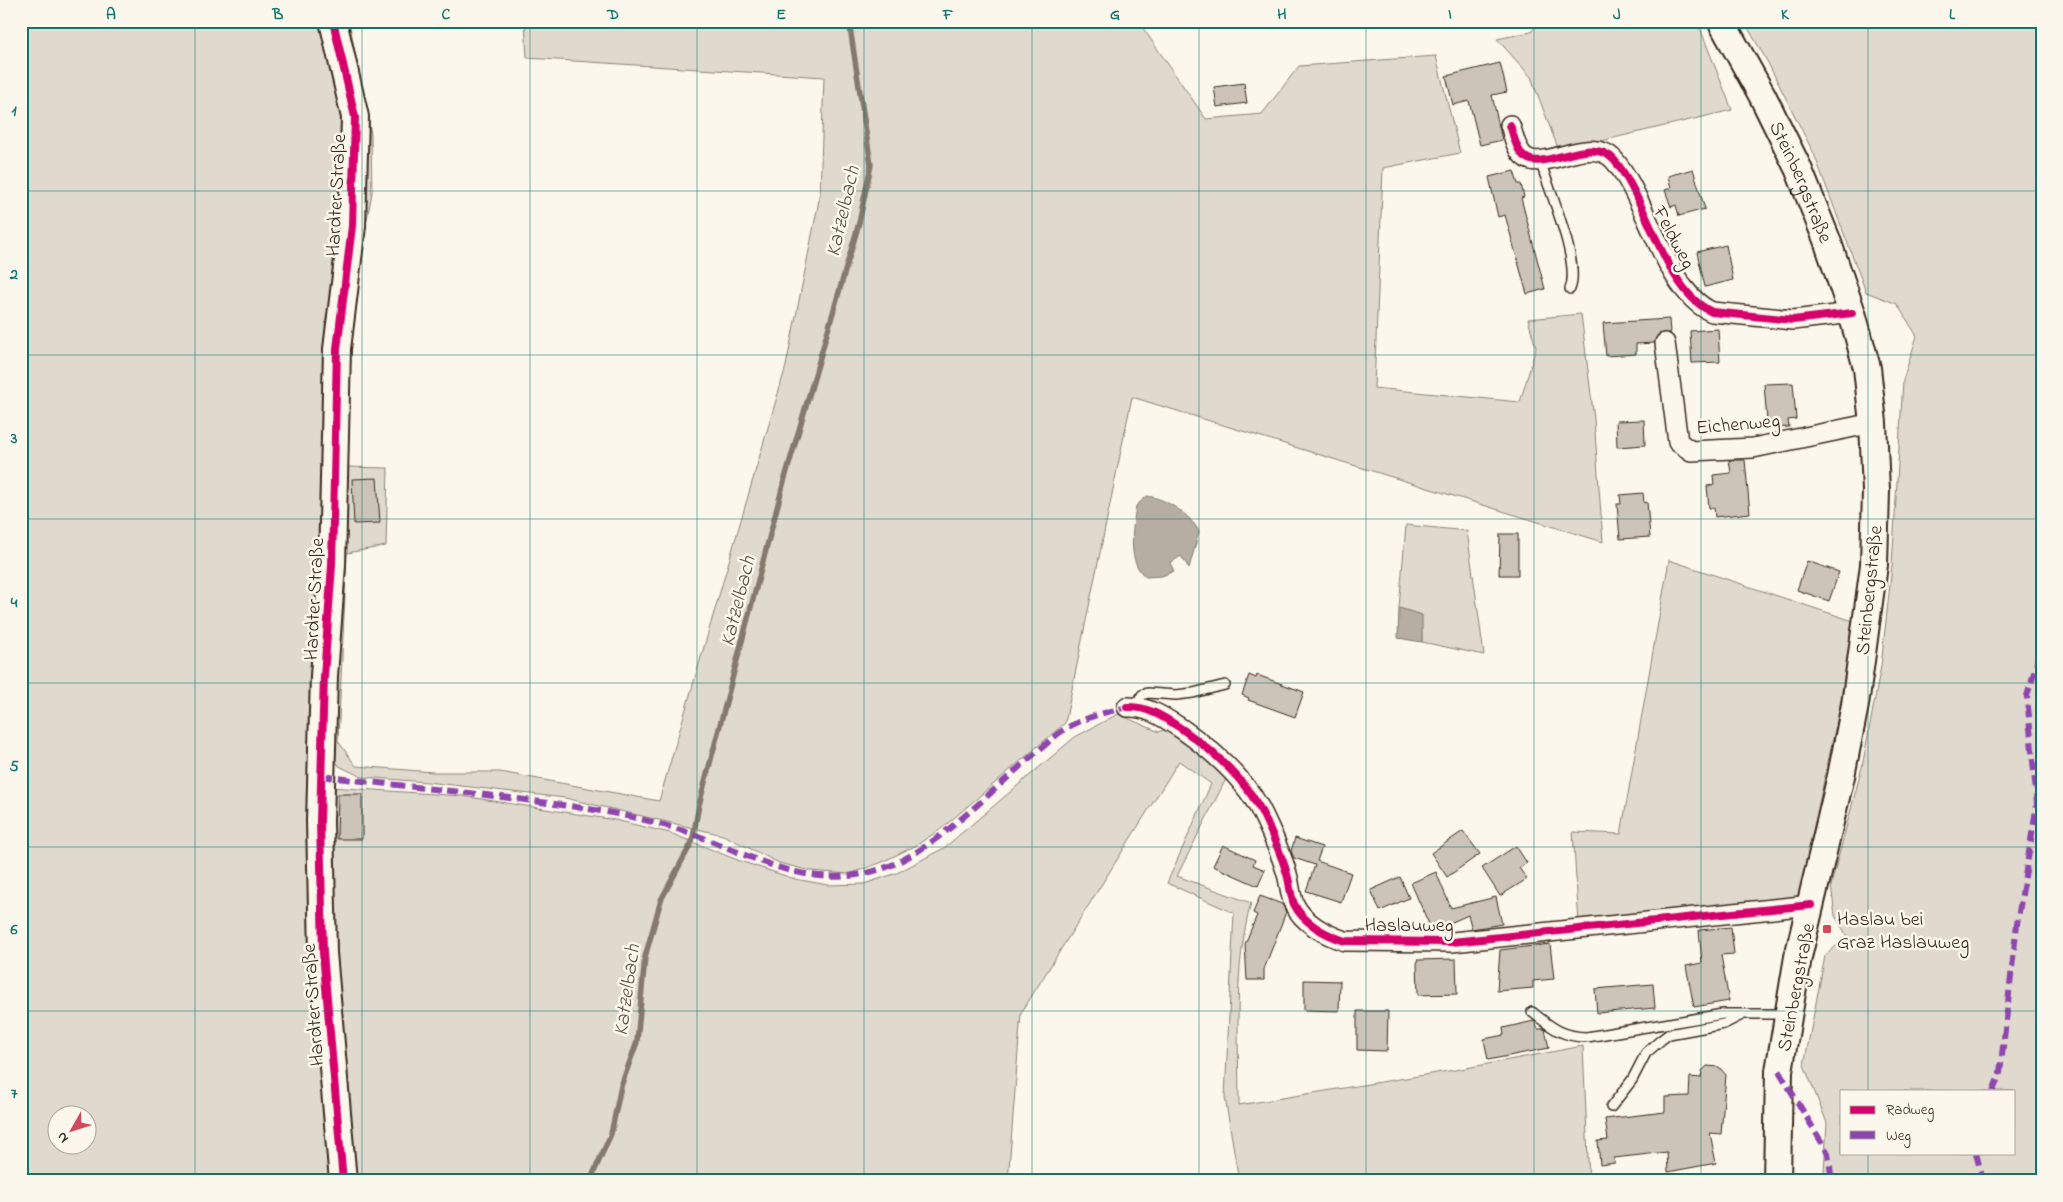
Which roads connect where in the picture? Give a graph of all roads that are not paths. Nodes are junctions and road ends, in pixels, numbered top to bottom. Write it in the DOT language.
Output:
graph roads {
  1 [pos="332,21"];
  2 [pos="1721,21"];
  3 [pos="1510,125"];
  4 [pos="1540,160"];
  5 [pos="1570,289"];
  6 [pos="1852,313"];
  7 [pos="1665,343"];
  8 [pos="1873,423"];
  9 [pos="1225,684"];
  10 [pos="1131,707"];
  11 [pos="1811,905"];
  12 [pos="1532,1012"];
  13 [pos="1744,1013"];
  14 [pos="1789,1014"];
  15 [pos="1611,1107"];
  16 [pos="343,1181"];
  17 [pos="1777,1181"];
  1 -- 16 [label="main road, Hardter Straße"];
  2 -- 6 [label="main road, Steinbergstraße"];
  3 -- 4 [label="street"];
  4 -- 5 [label="lane"];
  4 -- 6 [label="street, Feldweg"];
  6 -- 8 [label="main road, Steinbergstraße"];
  7 -- 8 [label="street, Eichenweg"];
  8 -- 11 [label="main road, Steinbergstraße"];
  9 -- 10 [label="lane"];
  10 -- 11 [label="street, Haslauweg"];
  11 -- 14 [label="main road, Steinbergstraße"];
  12 -- 13 [label="lane"];
  13 -- 14 [label="lane"];
  13 -- 15 [label="lane"];
  14 -- 17 [label="main road, Steinbergstraße"];
}
